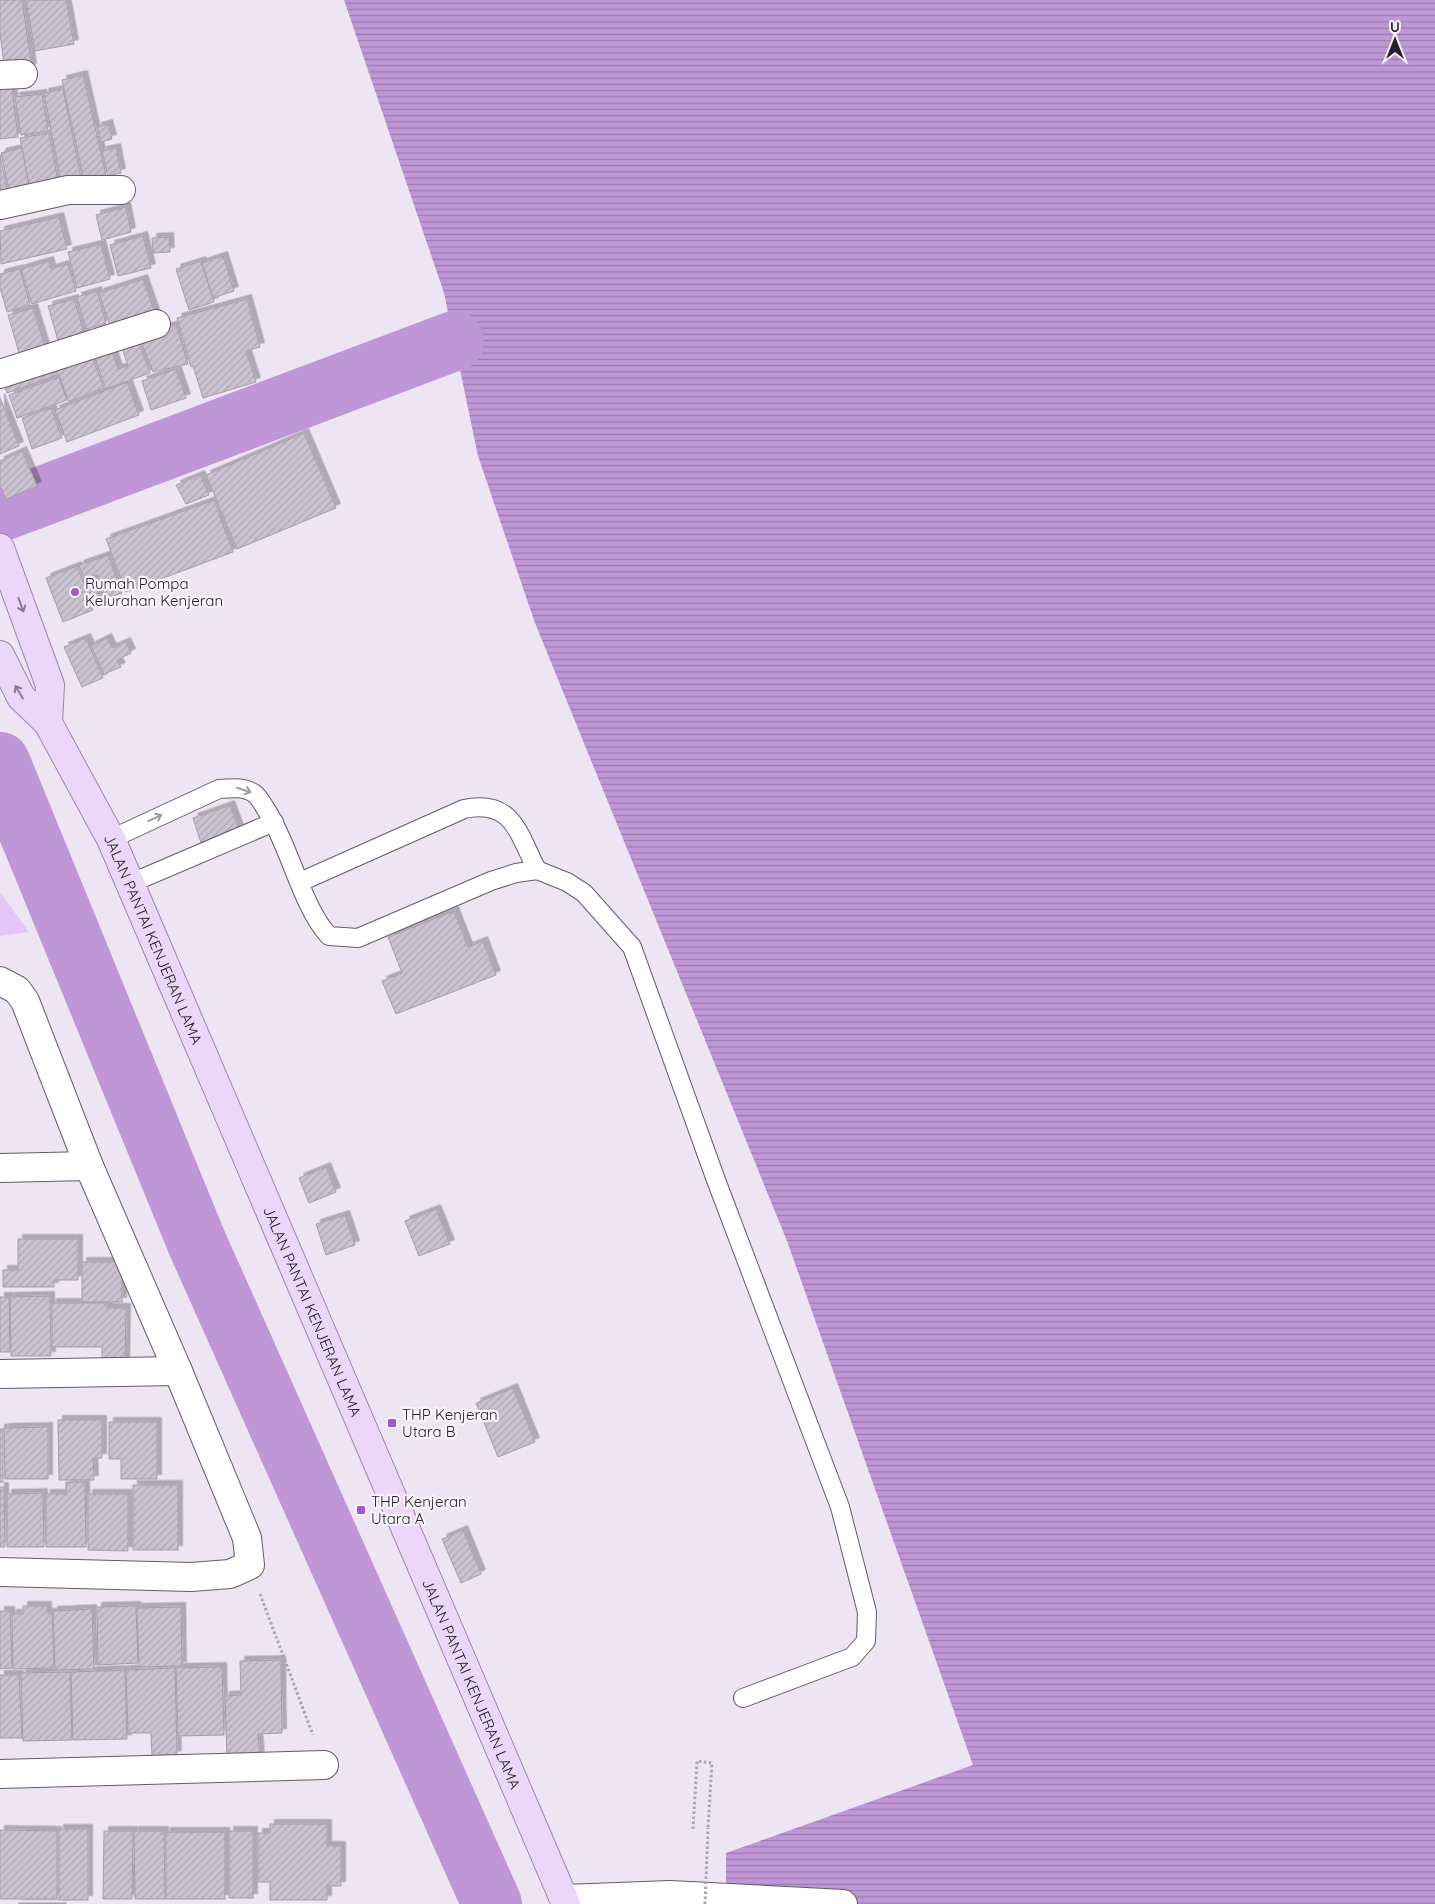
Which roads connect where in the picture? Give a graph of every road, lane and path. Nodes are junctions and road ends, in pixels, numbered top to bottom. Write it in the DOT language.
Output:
graph roads {
  1 [pos="121,190"];
  2 [pos="0,205"];
  3 [pos="156,324"];
  4 [pos="0,374"];
  5 [pos="2,553"];
  6 [pos="0,655"];
  7 [pos="48,723"];
  8 [pos="274,822"];
  9 [pos="111,839"];
  10 [pos="536,870"];
  11 [pos="300,882"];
  12 [pos="130,884"];
  13 [pos="0,981"];
  14 [pos="89,1166"];
  15 [pos="0,1168"];
  16 [pos="178,1371"];
  17 [pos="0,1374"];
  18 [pos="250,1565"];
  19 [pos="0,1572"];
  20 [pos="743,1698"];
  21 [pos="324,1765"];
  22 [pos="0,1774"];
  23 [pos="693,1829"];
  24 [pos="566,1902"];
  25 [pos="704,1904"];
  26 [pos="843,1904"];
  1 -- 2 [label="street"];
  3 -- 4 [label="street"];
  5 -- 7 [label="main road, one-way"];
  7 -- 6 [label="main road, JALAN PANTAI KENJERAN LAMA, one-way"];
  7 -- 9 [label="main road, JALAN PANTAI KENJERAN LAMA"];
  9 -- 8 [label="lane, one-way"];
  8 -- 11 [label="lane"];
  8 -- 12 [label="lane"];
  9 -- 12 [label="main road, JALAN PANTAI KENJERAN LAMA"];
  10 -- 11 [label="lane"];
  10 -- 11 [label="lane"];
  10 -- 20 [label="lane"];
  12 -- 24 [label="main road, JALAN PANTAI KENJERAN LAMA"];
  13 -- 14 [label="street"];
  14 -- 15 [label="street"];
  14 -- 16 [label="street"];
  16 -- 17 [label="street"];
  16 -- 18 [label="street"];
  18 -- 19 [label="street"];
  18 -- 21 [label="path"];
  21 -- 22 [label="street"];
  23 -- 25 [label="path, bridge"];
  24 -- 26 [label="street"];
}
